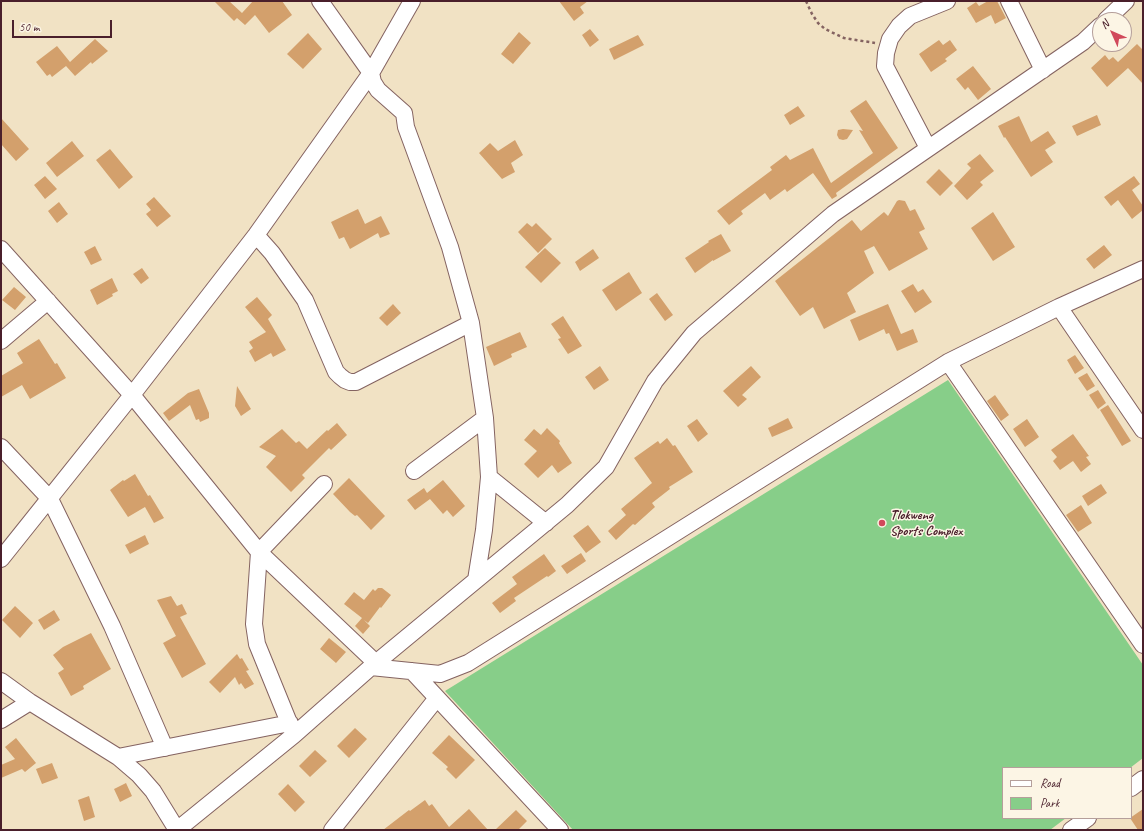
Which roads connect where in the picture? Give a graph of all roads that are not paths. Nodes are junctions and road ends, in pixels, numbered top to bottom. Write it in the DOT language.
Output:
graph roads {
  1 [pos="320,1"];
  2 [pos="412,1"];
  3 [pos="947,1"];
  4 [pos="1009,1"];
  5 [pos="1126,1"];
  6 [pos="1114,12"];
  7 [pos="1092,34"];
  8 [pos="1043,70"];
  9 [pos="371,73"];
  10 [pos="928,148"];
  11 [pos="256,235"];
  12 [pos="1,249"];
  13 [pos="1143,269"];
  14 [pos="48,301"];
  15 [pos="1059,307"];
  16 [pos="471,323"];
  17 [pos="1,341"];
  18 [pos="948,362"];
  19 [pos="132,395"];
  20 [pos="485,418"];
  21 [pos="1143,430"];
  22 [pos="1,447"];
  23 [pos="414,471"];
  24 [pos="489,477"];
  25 [pos="324,484"];
  26 [pos="50,499"];
  27 [pos="546,522"];
  28 [pos="259,552"];
  29 [pos="1,559"];
  30 [pos="476,580"];
  31 [pos="1143,645"];
  32 [pos="373,665"];
  33 [pos="412,671"];
  34 [pos="1,681"];
  35 [pos="437,698"];
  36 [pos="30,702"];
  37 [pos="1,720"];
  38 [pos="292,729"];
  39 [pos="165,748"];
  40 [pos="118,757"];
  41 [pos="1143,780"];
  42 [pos="1132,787"];
  43 [pos="1087,819"];
  44 [pos="332,830"];
  45 [pos="560,830"];
  46 [pos="1072,830"];
  1 -- 9 [label="street"];
  2 -- 9 [label="street"];
  3 -- 10 [label="street"];
  4 -- 8 [label="street"];
  5 -- 6 [label="street"];
  7 -- 8 [label="street"];
  8 -- 10 [label="street"];
  9 -- 11 [label="street"];
  9 -- 16 [label="street"];
  10 -- 27 [label="street"];
  11 -- 16 [label="street"];
  11 -- 19 [label="street"];
  12 -- 14 [label="street"];
  13 -- 15 [label="street"];
  14 -- 17 [label="street"];
  14 -- 19 [label="street"];
  15 -- 18 [label="street"];
  15 -- 21 [label="street"];
  16 -- 20 [label="street"];
  18 -- 31 [label="street"];
  18 -- 33 [label="street"];
  19 -- 26 [label="street"];
  19 -- 28 [label="street"];
  20 -- 23 [label="street"];
  20 -- 24 [label="street"];
  22 -- 26 [label="street"];
  24 -- 27 [label="street"];
  24 -- 30 [label="street"];
  25 -- 28 [label="street"];
  26 -- 29 [label="street"];
  26 -- 39 [label="street"];
  27 -- 30 [label="street"];
  28 -- 32 [label="street"];
  28 -- 38 [label="street"];
  30 -- 32 [label="street"];
  32 -- 33 [label="street"];
  32 -- 38 [label="street"];
  33 -- 35 [label="street"];
  34 -- 36 [label="street"];
  35 -- 44 [label="street"];
  35 -- 45 [label="street"];
  36 -- 37 [label="street"];
  36 -- 40 [label="street"];
  38 -- 39 [label="street"];
  38 -- 40 [label="street"];
  39 -- 40 [label="street"];
  41 -- 42 [label="street"];
  43 -- 46 [label="street"];
}
